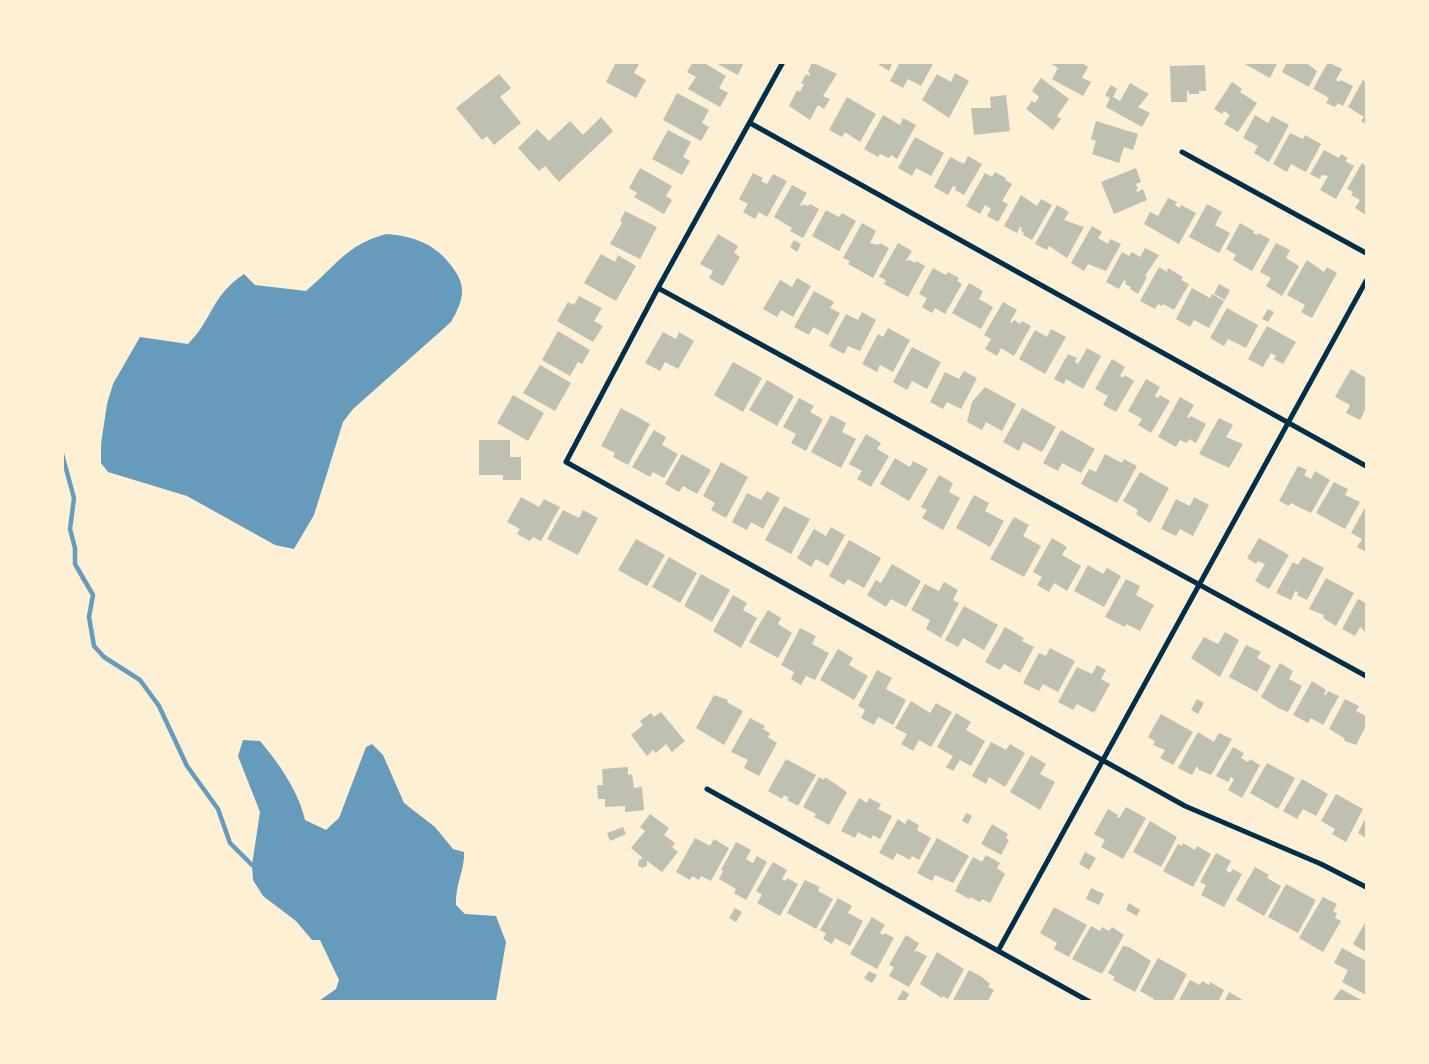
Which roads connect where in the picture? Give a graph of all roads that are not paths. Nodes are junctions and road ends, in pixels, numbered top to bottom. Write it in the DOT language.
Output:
graph roads {
  1 [pos="783,62"];
  2 [pos="750,123"];
  3 [pos="1182,152"];
  4 [pos="1366,253"];
  5 [pos="1366,281"];
  6 [pos="658,288"];
  7 [pos="1289,421"];
  8 [pos="1366,466"];
  9 [pos="1199,583"];
  10 [pos="1366,676"];
  11 [pos="1102,761"];
  12 [pos="707,789"];
  13 [pos="1366,887"];
  14 [pos="998,951"];
  15 [pos="1090,1002"];
  1 -- 2 [label="street"];
  2 -- 6 [label="street"];
  2 -- 7 [label="street"];
  3 -- 4 [label="street"];
  5 -- 7 [label="street"];
  6 -- 9 [label="street"];
  6 -- 11 [label="street"];
  7 -- 8 [label="street"];
  7 -- 9 [label="street"];
  9 -- 10 [label="street"];
  9 -- 11 [label="street"];
  11 -- 13 [label="street"];
  11 -- 14 [label="street"];
  12 -- 14 [label="street"];
  14 -- 15 [label="street"];
}
